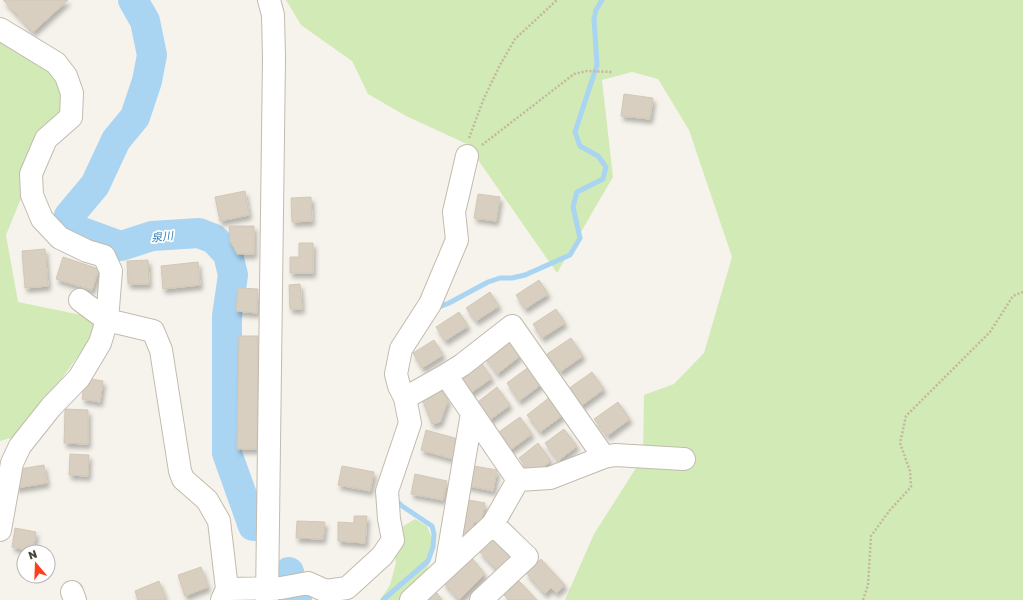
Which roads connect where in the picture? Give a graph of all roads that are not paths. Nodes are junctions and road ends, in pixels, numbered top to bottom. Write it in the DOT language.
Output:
graph roads {
  1 [pos="269,0"];
  2 [pos="0,29"];
  3 [pos="467,156"];
  4 [pos="80,300"];
  5 [pos="107,320"];
  6 [pos="446,375"];
  7 [pos="409,396"];
  8 [pos="472,413"];
  9 [pos="604,457"];
  10 [pos="684,459"];
  11 [pos="518,480"];
  12 [pos="493,524"];
  13 [pos="0,530"];
  14 [pos="446,567"];
  15 [pos="272,592"];
  16 [pos="224,594"];
  17 [pos="341,595"];
  18 [pos="411,600"];
  19 [pos="481,600"];
  1 -- 15 [label="street"];
  2 -- 5 [label="street"];
  3 -- 7 [label="street"];
  4 -- 5 [label="street"];
  5 -- 13 [label="street"];
  5 -- 16 [label="street"];
  6 -- 7 [label="street"];
  6 -- 8 [label="street"];
  6 -- 9 [label="street"];
  7 -- 17 [label="street"];
  8 -- 11 [label="street"];
  8 -- 14 [label="street"];
  9 -- 10 [label="street"];
  9 -- 11 [label="street"];
  11 -- 12 [label="street"];
  12 -- 14 [label="street"];
  12 -- 19 [label="street"];
  14 -- 18 [label="street"];
  15 -- 16 [label="street"];
  15 -- 17 [label="street"];
}
